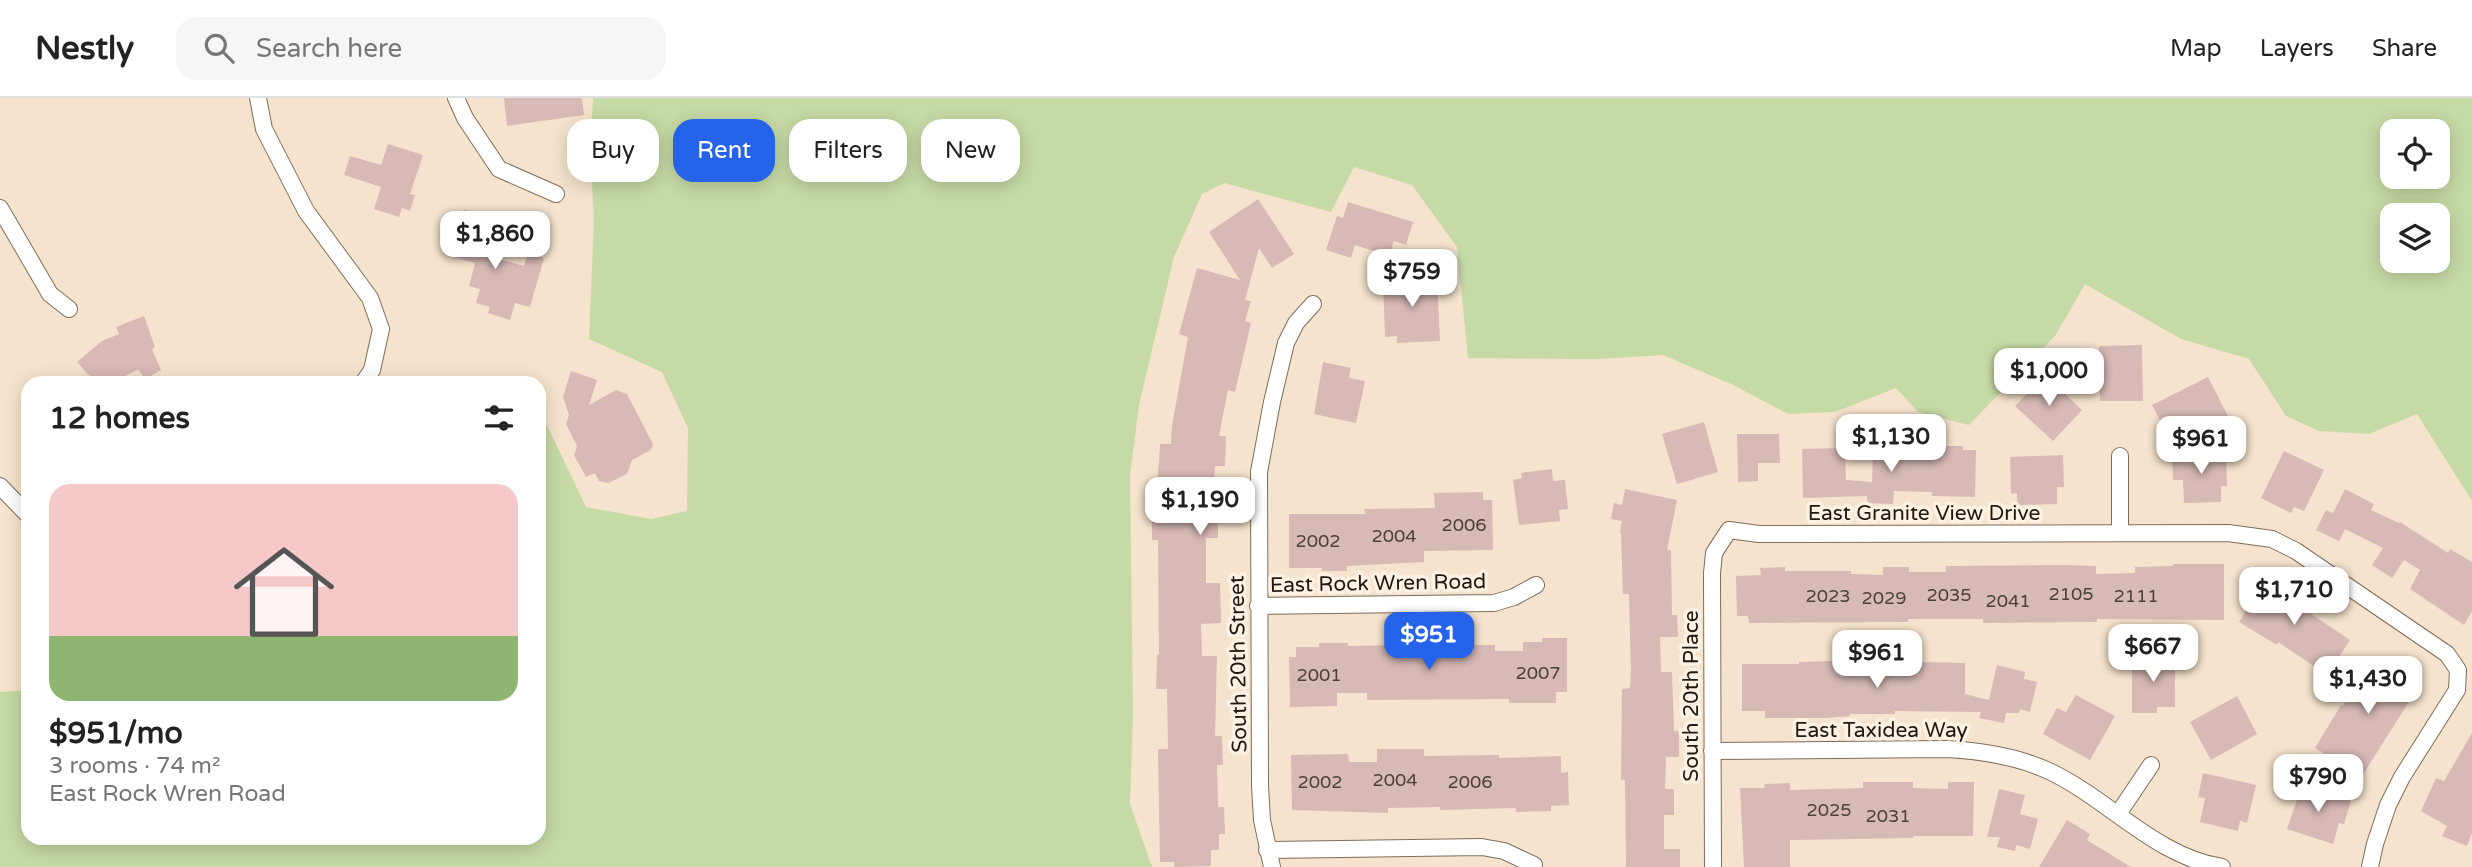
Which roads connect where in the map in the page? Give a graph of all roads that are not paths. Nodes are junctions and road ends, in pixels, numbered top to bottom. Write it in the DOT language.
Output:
graph roads {
  1 [pos="258,98"];
  2 [pos="456,98"];
  3 [pos="556,194"];
  4 [pos="0,208"];
  5 [pos="1313,304"];
  6 [pos="69,309"];
  7 [pos="368,376"];
  8 [pos="2120,456"];
  9 [pos="0,486"];
  10 [pos="21,508"];
  11 [pos="1729,530"];
  12 [pos="2120,533"];
  13 [pos="1536,585"];
  14 [pos="1258,606"];
  15 [pos="1712,751"];
  16 [pos="2151,765"];
  17 [pos="2118,814"];
  18 [pos="1267,850"];
  19 [pos="1534,864"];
  20 [pos="1272,867"];
  21 [pos="1713,867"];
  22 [pos="2222,867"];
  23 [pos="2370,867"];
  1 -- 7 [label="street"];
  2 -- 3 [label="street"];
  4 -- 6 [label="street"];
  5 -- 14 [label="street, South 20th Street"];
  8 -- 12 [label="street"];
  9 -- 10 [label="street"];
  11 -- 12 [label="street, East Granite View Drive"];
  11 -- 15 [label="street, South 20th Place"];
  12 -- 23 [label="street, East Granite View Drive"];
  13 -- 14 [label="street, East Rock Wren Road"];
  14 -- 18 [label="street, South 20th Street"];
  15 -- 17 [label="street, East Taxidea Way"];
  15 -- 21 [label="street, South 20th Place"];
  16 -- 17 [label="street"];
  17 -- 22 [label="street, East Taxidea Way"];
  18 -- 19 [label="street"];
  18 -- 20 [label="street, South 20th Street"];
}
